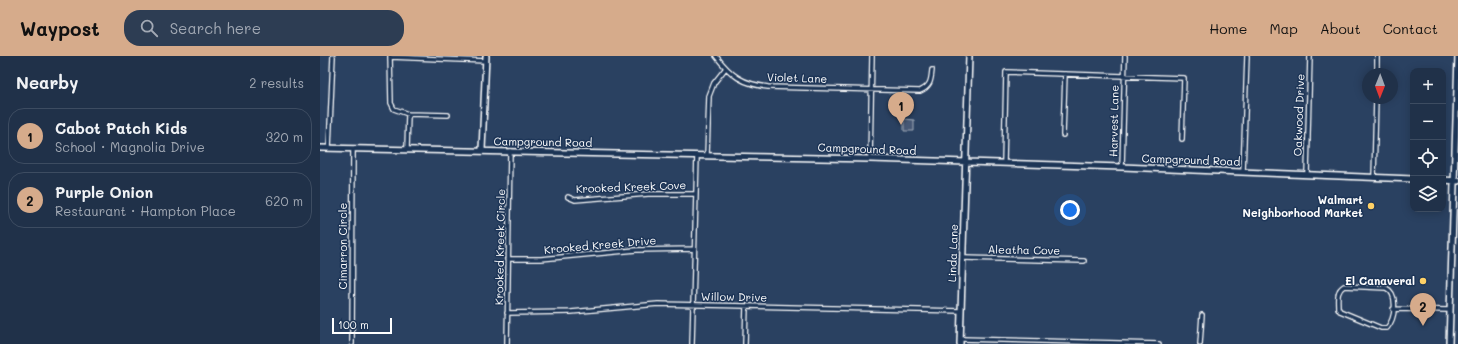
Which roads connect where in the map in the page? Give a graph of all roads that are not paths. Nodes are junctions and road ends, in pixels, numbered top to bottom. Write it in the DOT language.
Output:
graph roads {
  1 [pos="333,56"];
  2 [pos="716,56"];
  3 [pos="872,56"];
  4 [pos="969,56"];
  5 [pos="1125,56"];
  6 [pos="1247,56"];
  7 [pos="1310,56"];
  8 [pos="1377,56"];
  9 [pos="1458,56"];
  10 [pos="390,57"];
  11 [pos="486,58"];
  12 [pos="1377,68"];
  13 [pos="725,69"];
  14 [pos="932,70"];
  15 [pos="1065,74"];
  16 [pos="1124,76"];
  17 [pos="1458,84"];
  18 [pos="872,89"];
  19 [pos="1376,104"];
  20 [pos="408,114"];
  21 [pos="448,115"];
  22 [pos="1063,135"];
  23 [pos="1182,139"];
  24 [pos="320,148"];
  25 [pos="329,148"];
  26 [pos="353,149"];
  27 [pos="407,149"];
  28 [pos="482,150"];
  29 [pos="510,151"];
  30 [pos="697,155"];
  31 [pos="708,155"];
  32 [pos="870,159"];
  33 [pos="966,162"];
  34 [pos="1004,163"];
  35 [pos="1122,167"];
  36 [pos="1243,172"];
  37 [pos="1307,174"];
  38 [pos="1374,178"];
  39 [pos="1410,179"];
  40 [pos="1446,180"];
  41 [pos="1456,181"];
  42 [pos="696,194"];
  43 [pos="568,196"];
  44 [pos="694,249"];
  45 [pos="964,258"];
  46 [pos="508,259"];
  47 [pos="1084,261"];
  48 [pos="692,305"];
  49 [pos="746,306"];
  50 [pos="1393,309"];
  51 [pos="1450,310"];
  52 [pos="961,311"];
  53 [pos="507,314"];
  54 [pos="1202,315"];
  55 [pos="960,342"];
  56 [pos="352,344"];
  57 [pos="507,344"];
  58 [pos="692,344"];
  59 [pos="745,344"];
  60 [pos="1159,344"];
  61 [pos="1200,344"];
  62 [pos="1448,344"];
  1 -- 25 [label="street"];
  2 -- 13 [label="street"];
  3 -- 18 [label="street"];
  4 -- 33 [label="street, Linda Lane"];
  5 -- 16 [label="street, Harvest Lane"];
  6 -- 36 [label="street"];
  7 -- 37 [label="street, Oakwood Drive"];
  8 -- 12 [label="street"];
  9 -- 17 [label="street"];
  10 -- 11 [label="street"];
  10 -- 20 [label="street"];
  11 -- 28 [label="street"];
  13 -- 18 [label="street, Violet Lane"];
  13 -- 31 [label="street"];
  14 -- 18 [label="street, Violet Lane"];
  15 -- 16 [label="street"];
  15 -- 22 [label="street"];
  15 -- 34 [label="street"];
  16 -- 23 [label="street"];
  16 -- 35 [label="street, Harvest Lane"];
  17 -- 41 [label="street"];
  18 -- 32 [label="street"];
  19 -- 38 [label="street"];
  20 -- 21 [label="street"];
  20 -- 27 [label="street"];
  24 -- 25 [label="street, Campground Road"];
  25 -- 26 [label="street, Campground Road"];
  26 -- 27 [label="street, Campground Road"];
  26 -- 56 [label="street, Cimarron Circle"];
  27 -- 28 [label="street, Campground Road"];
  28 -- 29 [label="street, Campground Road"];
  29 -- 30 [label="street, Campground Road"];
  29 -- 46 [label="street, Krooked Kreek Circle"];
  30 -- 31 [label="street, Campground Road"];
  30 -- 42 [label="street"];
  31 -- 32 [label="street, Campground Road"];
  32 -- 33 [label="street, Campground Road"];
  33 -- 34 [label="street, Campground Road"];
  33 -- 45 [label="street, Linda Lane"];
  34 -- 35 [label="street, Campground Road"];
  35 -- 36 [label="street, Campground Road"];
  36 -- 37 [label="street, Campground Road"];
  37 -- 38 [label="street, Campground Road"];
  38 -- 39 [label="street, Campground Road"];
  40 -- 41 [label="street"];
  41 -- 51 [label="street"];
  42 -- 43 [label="street, Krooked Kreek Cove"];
  42 -- 44 [label="street"];
  44 -- 46 [label="street, Krooked Kreek Drive"];
  44 -- 48 [label="street"];
  45 -- 47 [label="street, Aleatha Cove"];
  45 -- 52 [label="street, Linda Lane"];
  46 -- 53 [label="street, Krooked Kreek Circle"];
  48 -- 49 [label="street, Willow Drive"];
  48 -- 53 [label="street, Willow Drive"];
  48 -- 58 [label="street"];
  49 -- 52 [label="street, Willow Drive"];
  49 -- 59 [label="street"];
  50 -- 50 [label="street"];
  50 -- 51 [label="street"];
  51 -- 62 [label="street"];
  52 -- 55 [label="street, Linda Lane"];
  53 -- 57 [label="street, Krooked Kreek Circle"];
  54 -- 61 [label="street"];
  55 -- 60 [label="street"];
}
